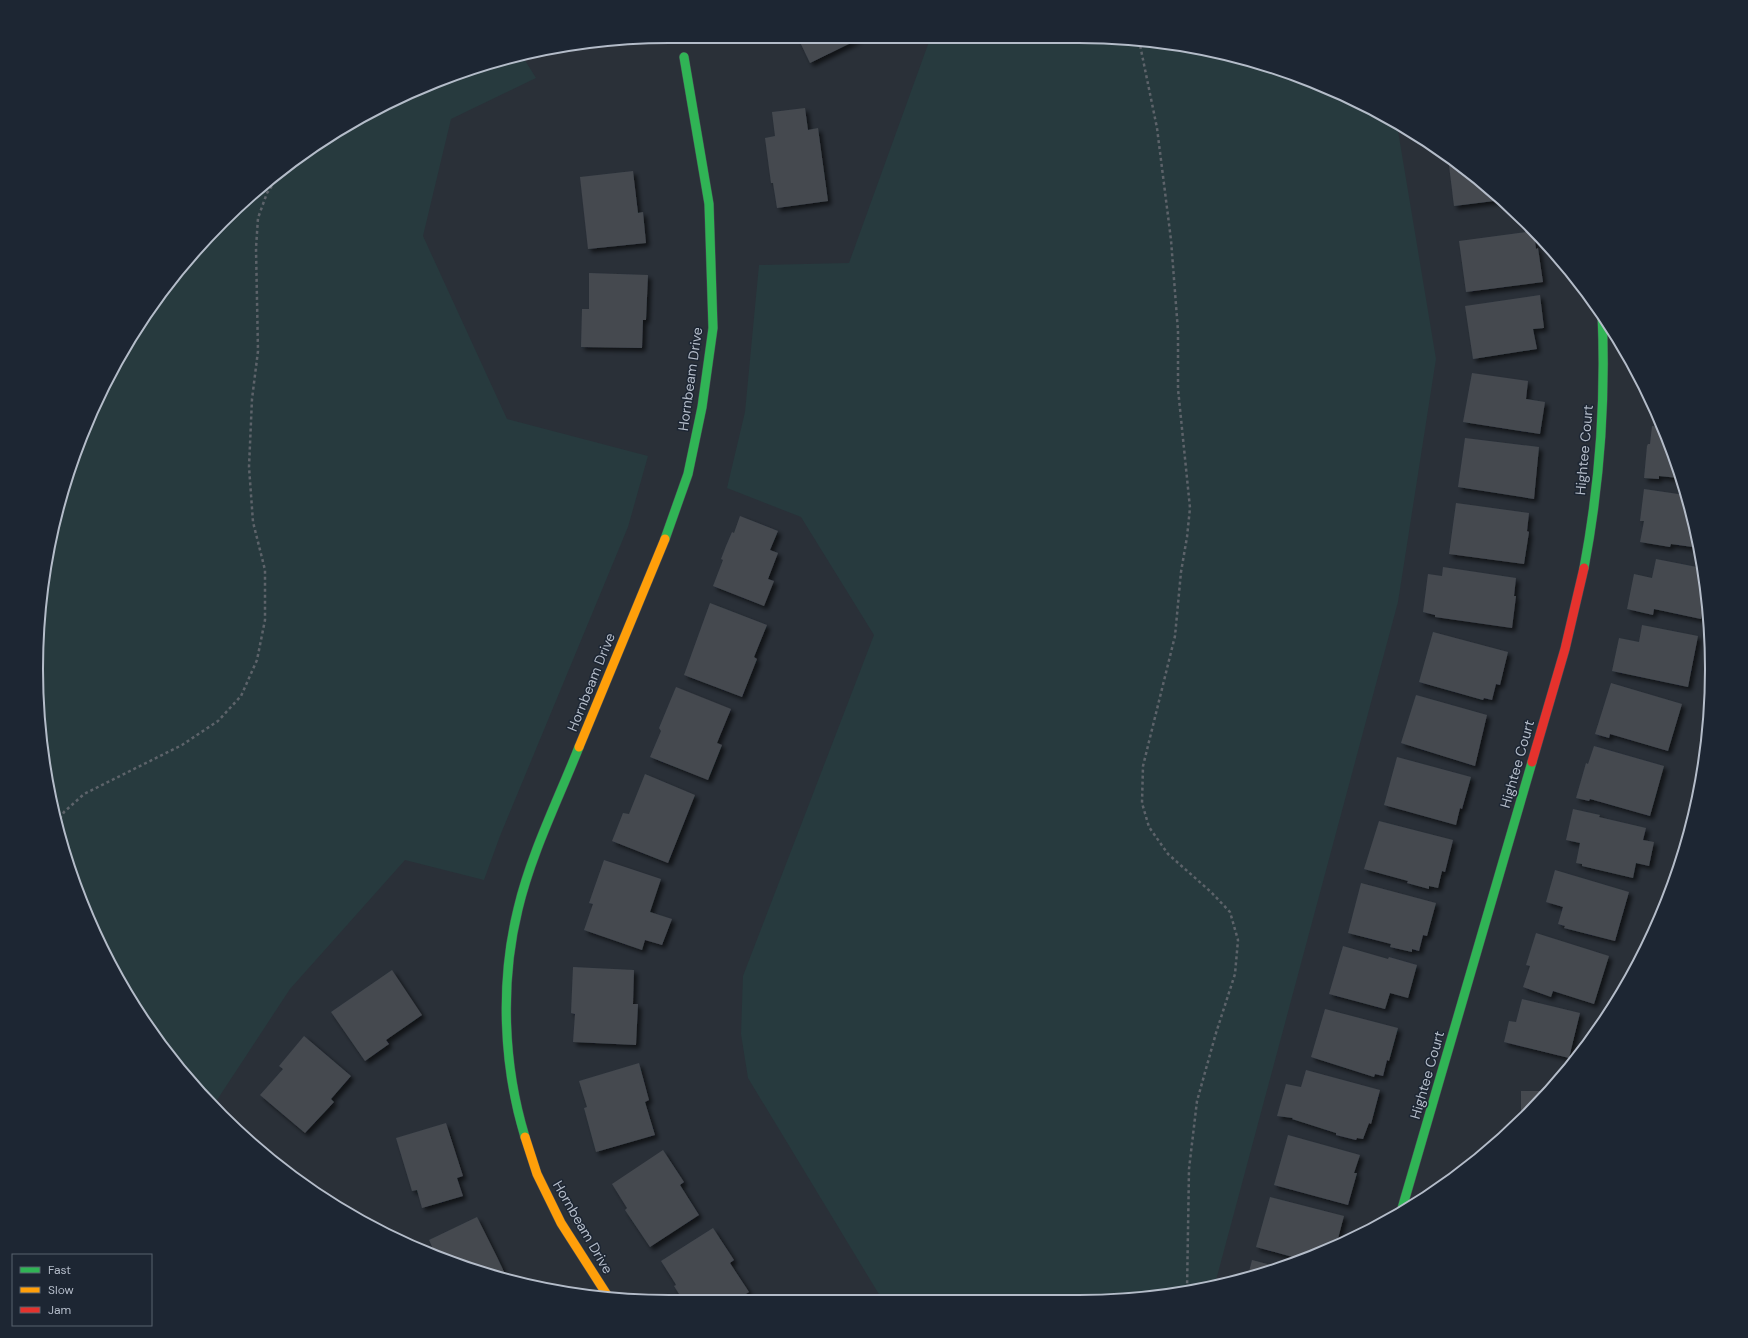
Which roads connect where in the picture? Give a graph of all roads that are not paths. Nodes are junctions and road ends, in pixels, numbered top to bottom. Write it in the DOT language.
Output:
graph roads {
  1 [pos="684,57"];
  2 [pos="1602,326"];
  3 [pos="1403,1204"];
  4 [pos="605,1292"];
  1 -- 4 [label="street, Hornbeam Drive"];
  2 -- 3 [label="street, Hightee Court"];
}
